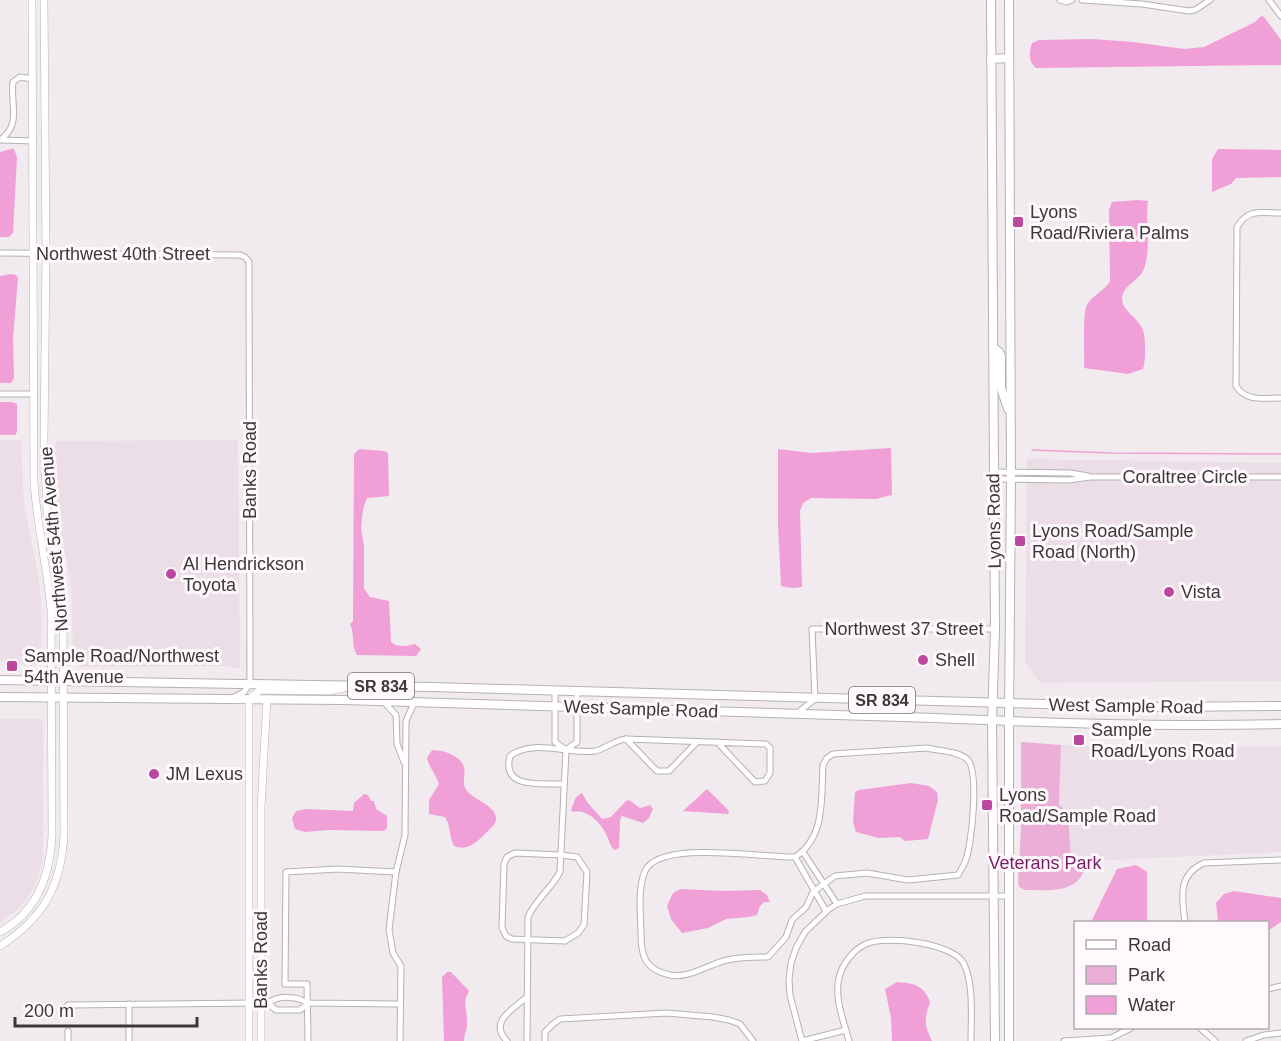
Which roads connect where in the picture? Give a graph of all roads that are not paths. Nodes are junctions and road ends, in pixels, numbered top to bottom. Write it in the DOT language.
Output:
graph roads {
  1 [pos="32,0"];
  2 [pos="44,0"];
  3 [pos="991,0"];
  4 [pos="1009,0"];
  5 [pos="1060,0"];
  6 [pos="1072,0"];
  7 [pos="1082,0"];
  8 [pos="1210,0"];
  9 [pos="1269,0"];
  10 [pos="1281,16"];
  11 [pos="32,18"];
  12 [pos="44,18"];
  13 [pos="991,58"];
  14 [pos="1009,58"];
  15 [pos="33,78"];
  16 [pos="45,99"];
  17 [pos="33,141"];
  18 [pos="1281,213"];
  19 [pos="0,253"];
  20 [pos="34,253"];
  21 [pos="46,253"];
  22 [pos="246,257"];
  23 [pos="993,347"];
  24 [pos="0,394"];
  25 [pos="34,394"];
  26 [pos="44,394"];
  27 [pos="1281,398"];
  28 [pos="1011,418"];
  29 [pos="993,476"];
  30 [pos="1011,476"];
  31 [pos="1281,477"];
  32 [pos="995,629"];
  33 [pos="0,680"];
  34 [pos="51,681"];
  35 [pos="63,681"];
  36 [pos="250,683"];
  37 [pos="352,686"];
  38 [pos="555,691"];
  39 [pos="577,692"];
  40 [pos="0,697"];
  41 [pos="52,698"];
  42 [pos="64,698"];
  43 [pos="249,699"];
  44 [pos="267,699"];
  45 [pos="815,699"];
  46 [pos="227,700"];
  47 [pos="383,701"];
  48 [pos="415,701"];
  49 [pos="993,702"];
  50 [pos="1009,704"];
  51 [pos="555,705"];
  52 [pos="577,706"];
  53 [pos="1281,706"];
  54 [pos="795,715"];
  55 [pos="992,720"];
  56 [pos="1009,722"];
  57 [pos="1281,724"];
  58 [pos="626,739"];
  59 [pos="697,741"];
  60 [pos="717,742"];
  61 [pos="566,750"];
  62 [pos="405,764"];
  63 [pos="564,784"];
  64 [pos="803,852"];
  65 [pos="561,855"];
  66 [pos="795,857"];
  67 [pos="1281,860"];
  68 [pos="396,872"];
  69 [pos="823,883"];
  70 [pos="815,890"];
  71 [pos="995,896"];
  72 [pos="1009,896"];
  73 [pos="837,904"];
  74 [pos="826,911"];
  75 [pos="1185,921"];
  76 [pos="0,932"];
  77 [pos="527,940"];
  78 [pos="0,946"];
  79 [pos="527,997"];
  80 [pos="249,1003"];
  81 [pos="265,1003"];
  82 [pos="308,1003"];
  83 [pos="129,1004"];
  84 [pos="399,1004"];
  85 [pos="68,1005"];
  86 [pos="846,1029"];
  87 [pos="1129,1029"];
  88 [pos="1201,1029"];
  89 [pos="68,1031"];
  90 [pos="1206,1033"];
  91 [pos="1281,1033"];
  92 [pos="68,1041"];
  93 [pos="129,1041"];
  94 [pos="249,1041"];
  95 [pos="261,1041"];
  96 [pos="308,1041"];
  97 [pos="400,1041"];
  98 [pos="507,1041"];
  99 [pos="527,1041"];
  100 [pos="545,1041"];
  101 [pos="753,1041"];
  102 [pos="802,1041"];
  103 [pos="849,1041"];
  104 [pos="971,1041"];
  105 [pos="995,1041"];
  106 [pos="1009,1041"];
  107 [pos="1064,1041"];
  108 [pos="1204,1041"];
  109 [pos="1215,1041"];
  110 [pos="1246,1041"];
  1 -- 11 [label="street, Northwest 54th Avenue"];
  2 -- 12 [label="street, Northwest 54th Avenue"];
  3 -- 13 [label="main road, Lyons Road"];
  4 -- 14 [label="main road, Lyons Road"];
  5 -- 6 [label="street"];
  7 -- 8 [label="street"];
  9 -- 10 [label="street"];
  11 -- 12 [label="street"];
  11 -- 15 [label="street, Northwest 54th Avenue"];
  12 -- 16 [label="street, Northwest 54th Avenue"];
  13 -- 14 [label="main road"];
  13 -- 23 [label="main road, Lyons Road"];
  14 -- 28 [label="main road, Lyons Road"];
  15 -- 16 [label="street"];
  15 -- 17 [label="street, Northwest 54th Avenue"];
  15 -- 17 [label="street"];
  16 -- 21 [label="street, Northwest 54th Avenue"];
  17 -- 20 [label="street, Northwest 54th Avenue"];
  18 -- 27 [label="street"];
  19 -- 20 [label="street, Northwest 40th Street"];
  20 -- 21 [label="street, Northwest 40th Street"];
  20 -- 25 [label="street, Northwest 54th Avenue"];
  21 -- 22 [label="street, Northwest 40th Street"];
  21 -- 26 [label="street, Northwest 54th Avenue"];
  22 -- 36 [label="street, Banks Road"];
  23 -- 28 [label="main road"];
  23 -- 29 [label="main road, Lyons Road"];
  24 -- 25 [label="street"];
  25 -- 26 [label="street"];
  25 -- 34 [label="street, Northwest 54th Avenue"];
  26 -- 35 [label="street, Northwest 54th Avenue"];
  28 -- 30 [label="main road, Lyons Road"];
  29 -- 30 [label="street, Coraltree Circle"];
  29 -- 32 [label="main road, Lyons Road"];
  30 -- 31 [label="street, Coraltree Circle"];
  30 -- 50 [label="main road, Lyons Road"];
  32 -- 45 [label="street, Northwest 37 Street"];
  32 -- 49 [label="main road, Lyons Road"];
  33 -- 34 [label="main road, West Sample Road / SR 834"];
  34 -- 35 [label="main road, West Sample Road / SR 834"];
  34 -- 41 [label="street, Northwest 54th Avenue"];
  35 -- 36 [label="main road, West Sample Road / SR 834"];
  35 -- 42 [label="street, Northwest 54th Avenue"];
  36 -- 37 [label="main road, West Sample Road / SR 834"];
  36 -- 46 [label="street"];
  37 -- 38 [label="main road, West Sample Road / SR 834"];
  37 -- 43 [label="street"];
  38 -- 39 [label="main road, West Sample Road / SR 834"];
  38 -- 51 [label="street"];
  39 -- 45 [label="main road, West Sample Road / SR 834"];
  39 -- 52 [label="street"];
  40 -- 41 [label="main road, West Sample Road / SR 834"];
  41 -- 42 [label="main road, West Sample Road / SR 834"];
  41 -- 76 [label="street, Northwest 54th Avenue"];
  42 -- 46 [label="main road, West Sample Road / SR 834"];
  42 -- 78 [label="street, Northwest 54th Avenue"];
  43 -- 44 [label="main road, West Sample Road / SR 834"];
  43 -- 46 [label="main road, West Sample Road / SR 834"];
  43 -- 80 [label="street, Banks Road"];
  44 -- 47 [label="main road, West Sample Road / SR 834"];
  44 -- 81 [label="street, Banks Road"];
  45 -- 49 [label="main road, West Sample Road / SR 834"];
  45 -- 54 [label="street"];
  47 -- 48 [label="main road, West Sample Road / SR 834"];
  47 -- 62 [label="street"];
  48 -- 51 [label="main road, West Sample Road / SR 834"];
  48 -- 62 [label="street"];
  49 -- 50 [label="main road, West Sample Road / SR 834"];
  49 -- 55 [label="main road, Lyons Road"];
  50 -- 53 [label="main road, West Sample Road / SR 834"];
  50 -- 56 [label="main road, Lyons Road"];
  51 -- 52 [label="main road, West Sample Road / SR 834"];
  51 -- 61 [label="street"];
  52 -- 54 [label="main road, West Sample Road / SR 834"];
  52 -- 61 [label="street"];
  54 -- 55 [label="main road, West Sample Road / SR 834"];
  55 -- 56 [label="main road, West Sample Road / SR 834"];
  55 -- 71 [label="main road, Lyons Road"];
  56 -- 57 [label="main road, West Sample Road / SR 834"];
  56 -- 72 [label="main road, Lyons Road"];
  58 -- 59 [label="street"];
  58 -- 59 [label="street"];
  58 -- 61 [label="street"];
  59 -- 60 [label="street"];
  60 -- 60 [label="street"];
  61 -- 63 [label="street"];
  61 -- 63 [label="street"];
  62 -- 68 [label="street"];
  63 -- 65 [label="street"];
  64 -- 66 [label="street"];
  64 -- 69 [label="street"];
  64 -- 69 [label="street"];
  65 -- 77 [label="street"];
  65 -- 77 [label="street"];
  65 -- 77 [label="street"];
  66 -- 70 [label="street"];
  66 -- 70 [label="street"];
  67 -- 75 [label="street"];
  68 -- 82 [label="street"];
  68 -- 84 [label="street"];
  69 -- 70 [label="street"];
  69 -- 73 [label="street"];
  70 -- 74 [label="street"];
  71 -- 72 [label="street"];
  71 -- 73 [label="street"];
  71 -- 105 [label="main road, Lyons Road"];
  72 -- 106 [label="main road, Lyons Road"];
  73 -- 74 [label="street"];
  74 -- 102 [label="street"];
  77 -- 79 [label="street"];
  79 -- 98 [label="street"];
  79 -- 99 [label="street"];
  80 -- 81 [label="street"];
  80 -- 83 [label="street"];
  80 -- 94 [label="street, Banks Road"];
  81 -- 82 [label="street"];
  81 -- 82 [label="street"];
  81 -- 95 [label="street, Banks Road"];
  82 -- 84 [label="street"];
  82 -- 96 [label="street"];
  83 -- 85 [label="street"];
  83 -- 93 [label="street"];
  84 -- 97 [label="street"];
  86 -- 102 [label="street"];
  86 -- 103 [label="street"];
  86 -- 104 [label="street"];
  87 -- 107 [label="street"];
  88 -- 90 [label="street"];
  89 -- 92 [label="street"];
  90 -- 108 [label="street"];
  90 -- 109 [label="street"];
  91 -- 110 [label="street"];
  100 -- 101 [label="street"];
}
